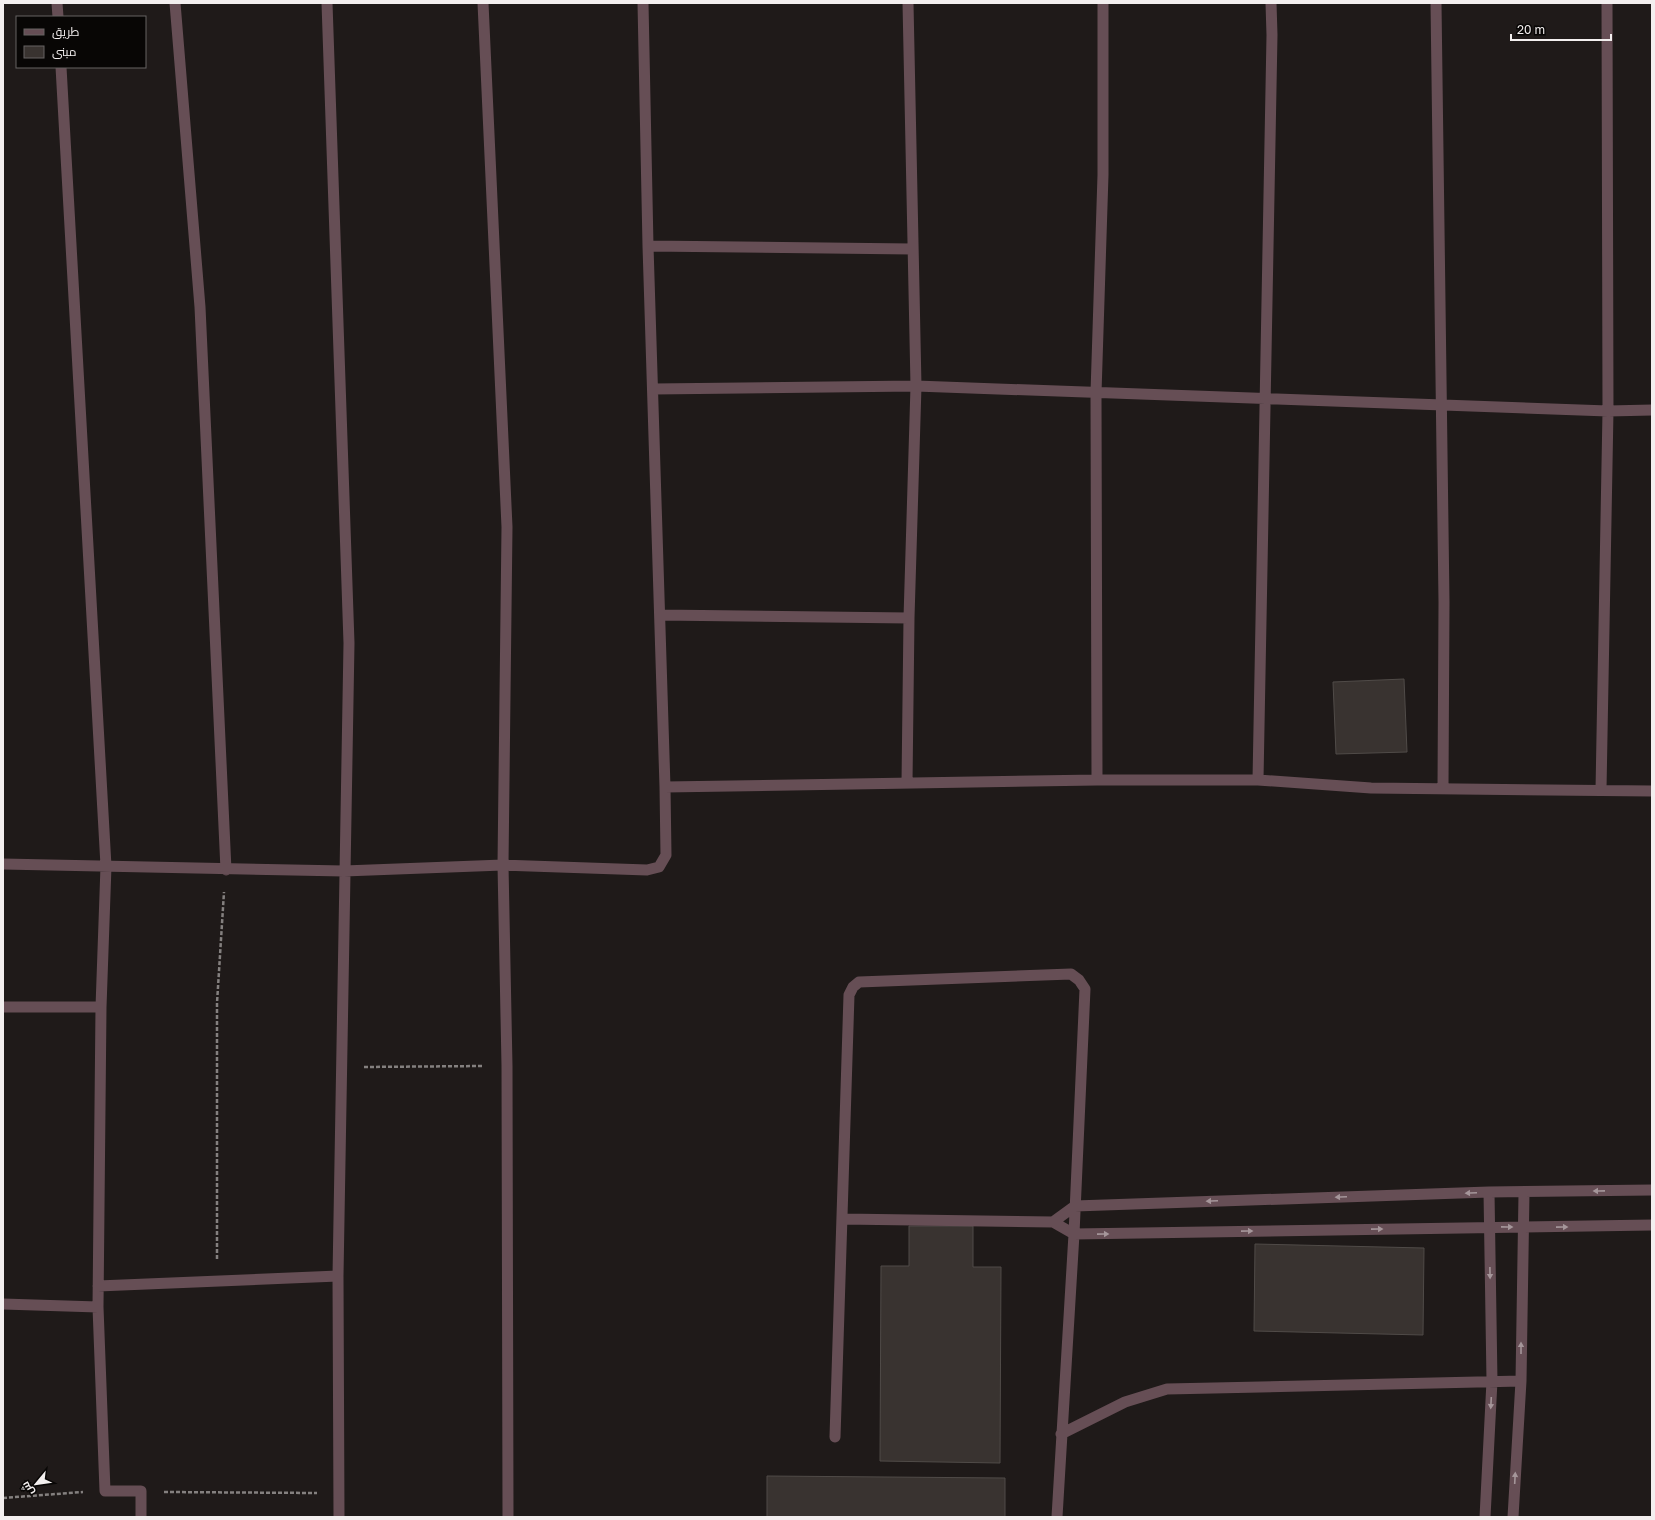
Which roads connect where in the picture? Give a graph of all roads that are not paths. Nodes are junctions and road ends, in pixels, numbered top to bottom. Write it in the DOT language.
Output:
graph roads {
  1 [pos="57,3"];
  2 [pos="176,3"];
  3 [pos="326,3"];
  4 [pos="483,3"];
  5 [pos="643,3"];
  6 [pos="908,3"];
  7 [pos="1103,3"];
  8 [pos="1271,3"];
  9 [pos="1436,3"];
  10 [pos="1607,3"];
  11 [pos="58,16"];
  12 [pos="61,68"];
  13 [pos="648,246"];
  14 [pos="912,249"];
  15 [pos="916,386"];
  16 [pos="654,389"];
  17 [pos="1096,393"];
  18 [pos="1264,399"];
  19 [pos="1441,405"];
  20 [pos="1652,410"];
  21 [pos="1608,411"];
  22 [pos="660,615"];
  23 [pos="909,618"];
  24 [pos="1097,780"];
  25 [pos="1258,780"];
  26 [pos="907,783"];
  27 [pos="665,787"];
  28 [pos="1443,788"];
  29 [pos="1601,790"];
  30 [pos="1652,791"];
  31 [pos="3,864"];
  32 [pos="503,865"];
  33 [pos="106,866"];
  34 [pos="226,870"];
  35 [pos="344,871"];
  36 [pos="3,1007"];
  37 [pos="101,1007"];
  38 [pos="1652,1190"];
  39 [pos="1489,1192"];
  40 [pos="1524,1193"];
  41 [pos="1075,1206"];
  42 [pos="843,1219"];
  43 [pos="1053,1222"];
  44 [pos="1652,1225"];
  45 [pos="1489,1227"];
  46 [pos="1523,1227"];
  47 [pos="1074,1234"];
  48 [pos="338,1276"];
  49 [pos="98,1286"];
  50 [pos="3,1304"];
  51 [pos="98,1307"];
  52 [pos="1492,1380"];
  53 [pos="1521,1381"];
  54 [pos="1062,1434"];
  55 [pos="835,1437"];
  56 [pos="141,1517"];
  57 [pos="339,1517"];
  58 [pos="508,1517"];
  59 [pos="1057,1517"];
  60 [pos="1485,1517"];
  61 [pos="1513,1517"];
  1 -- 11 [label="street"];
  2 -- 34 [label="street"];
  3 -- 35 [label="street"];
  4 -- 32 [label="street"];
  5 -- 13 [label="street"];
  6 -- 14 [label="street"];
  7 -- 17 [label="street"];
  8 -- 18 [label="street"];
  9 -- 19 [label="street"];
  10 -- 21 [label="street"];
  12 -- 33 [label="street"];
  13 -- 14 [label="street"];
  13 -- 16 [label="street"];
  14 -- 15 [label="street"];
  15 -- 16 [label="street"];
  15 -- 17 [label="street"];
  15 -- 23 [label="street"];
  16 -- 22 [label="street"];
  17 -- 18 [label="street"];
  17 -- 24 [label="street"];
  18 -- 19 [label="street"];
  18 -- 25 [label="street"];
  19 -- 21 [label="street"];
  19 -- 28 [label="street"];
  20 -- 21 [label="street"];
  21 -- 29 [label="street"];
  22 -- 23 [label="street"];
  22 -- 27 [label="street"];
  23 -- 26 [label="street"];
  24 -- 25 [label="street"];
  24 -- 26 [label="street"];
  25 -- 28 [label="street"];
  26 -- 27 [label="street"];
  27 -- 32 [label="street"];
  28 -- 29 [label="street"];
  29 -- 30 [label="street"];
  31 -- 33 [label="street"];
  32 -- 35 [label="street"];
  32 -- 58 [label="street"];
  33 -- 34 [label="street"];
  33 -- 37 [label="street"];
  34 -- 35 [label="street"];
  35 -- 48 [label="street"];
  36 -- 37 [label="street"];
  37 -- 49 [label="street"];
  38 -- 40 [label="street, one-way"];
  39 -- 40 [label="street"];
  39 -- 41 [label="street, one-way"];
  39 -- 45 [label="street"];
  40 -- 46 [label="street"];
  41 -- 42 [label="street"];
  41 -- 43 [label="street"];
  41 -- 47 [label="street"];
  42 -- 43 [label="street"];
  42 -- 55 [label="street"];
  43 -- 47 [label="street"];
  46 -- 44 [label="street, one-way"];
  45 -- 46 [label="street, one-way"];
  47 -- 45 [label="street, one-way"];
  45 -- 52 [label="street, one-way"];
  53 -- 46 [label="street, one-way"];
  47 -- 54 [label="street"];
  48 -- 49 [label="street"];
  48 -- 57 [label="street"];
  49 -- 51 [label="street"];
  50 -- 51 [label="street"];
  51 -- 56 [label="street"];
  52 -- 53 [label="street"];
  52 -- 54 [label="street"];
  52 -- 60 [label="street, one-way"];
  61 -- 53 [label="street, one-way"];
  54 -- 59 [label="street"];
}
